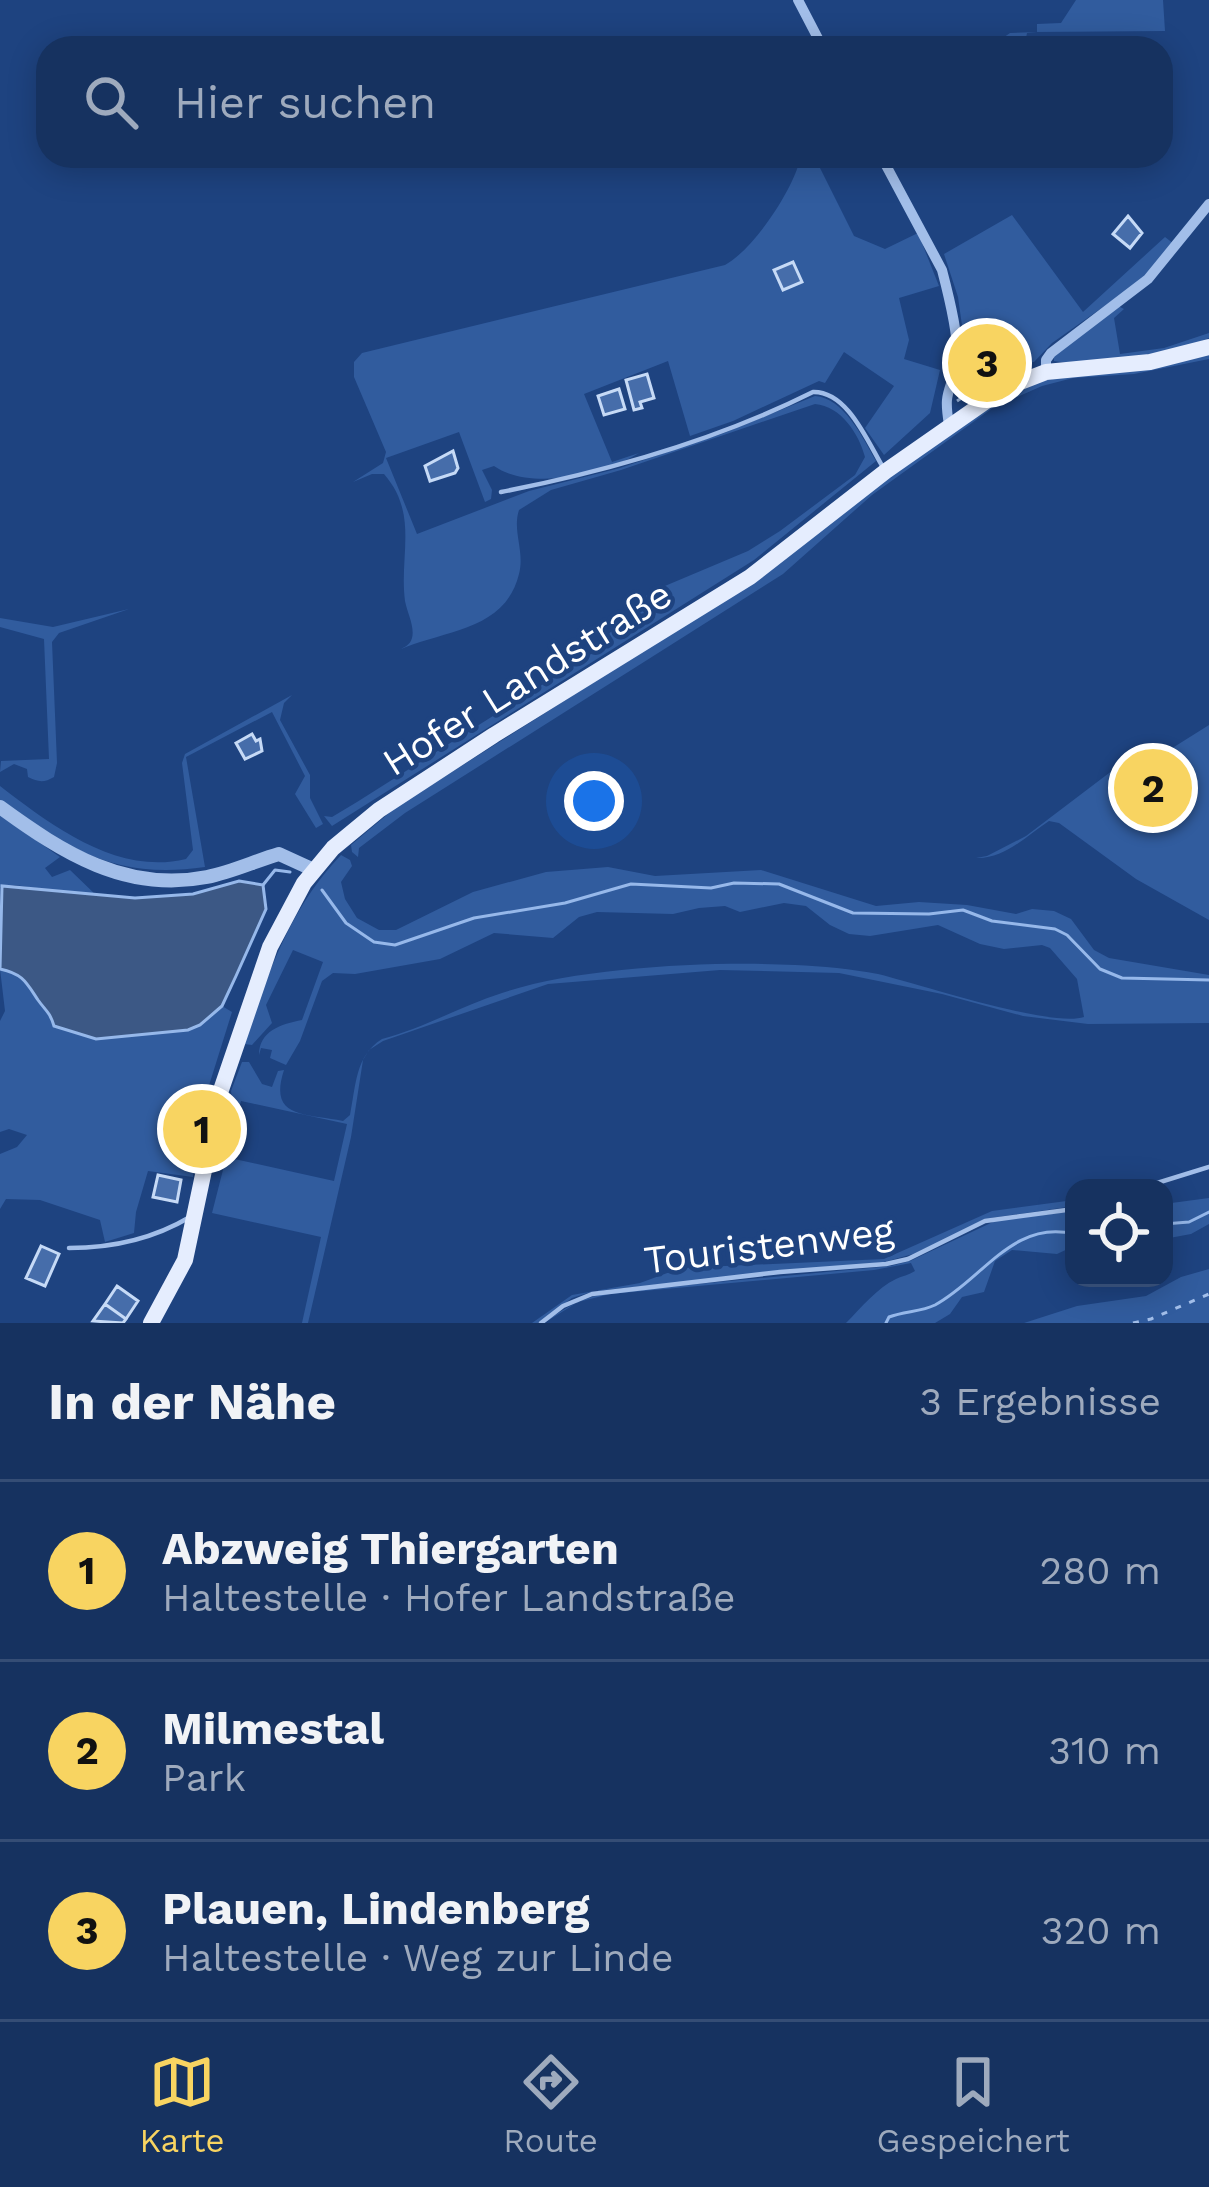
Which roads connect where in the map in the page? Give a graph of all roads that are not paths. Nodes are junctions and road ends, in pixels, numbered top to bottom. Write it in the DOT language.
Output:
graph roads {
  1 [pos="798,0"];
  2 [pos="818,36"];
  3 [pos="887,168"];
  4 [pos="1209,204"];
  5 [pos="1209,347"];
  6 [pos="956,368"];
  7 [pos="1046,372"];
  8 [pos="999,383"];
  9 [pos="948,416"];
  10 [pos="886,472"];
  11 [pos="501,491"];
  12 [pos="0,807"];
  13 [pos="314,870"];
  14 [pos="1209,1167"];
  15 [pos="1170,1179"];
  16 [pos="1065,1209"];
  17 [pos="199,1211"];
  18 [pos="69,1248"];
  19 [pos="151,1323"];
  20 [pos="542,1323"];
  1 -- 2 [label="street"];
  3 -- 6 [label="street"];
  4 -- 7 [label="street"];
  5 -- 7 [label="main road, Hofer Landstraße"];
  6 -- 8 [label="street"];
  6 -- 9 [label="street"];
  7 -- 8 [label="main road, Hofer Landstraße"];
  8 -- 9 [label="main road, Hofer Landstraße"];
  9 -- 10 [label="main road, Hofer Landstraße"];
  10 -- 11 [label="lane"];
  10 -- 13 [label="main road, Hofer Landstraße"];
  12 -- 13 [label="street"];
  13 -- 17 [label="main road, Hofer Landstraße"];
  14 -- 15 [label="lane"];
  16 -- 20 [label="lane, Touristenweg"];
  17 -- 18 [label="lane"];
  17 -- 19 [label="main road, Hofer Landstraße"];
}
